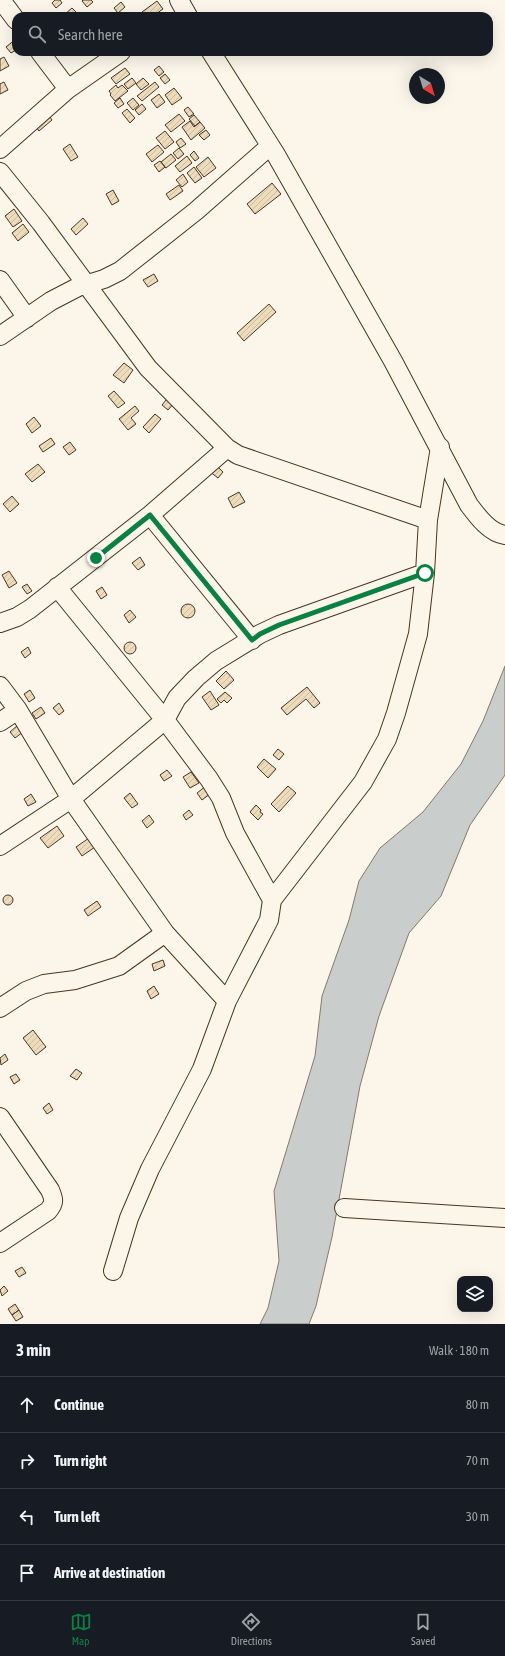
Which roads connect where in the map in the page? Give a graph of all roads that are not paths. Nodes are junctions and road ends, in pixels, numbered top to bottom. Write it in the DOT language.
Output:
graph roads {
  1 [pos="1,0"];
  2 [pos="12,15"];
  3 [pos="43,56"];
  4 [pos="116,56"];
  5 [pos="214,56"];
  6 [pos="68,88"];
  7 [pos="270,146"];
  8 [pos="0,149"];
  9 [pos="0,172"];
  10 [pos="0,280"];
  11 [pos="87,285"];
  12 [pos="27,318"];
  13 [pos="0,336"];
  14 [pos="440,447"];
  15 [pos="227,448"];
  16 [pos="150,515"];
  17 [pos="428,520"];
  18 [pos="505,535"];
  19 [pos="425,573"];
  20 [pos="57,587"];
  21 [pos="0,623"];
  22 [pos="252,640"];
  23 [pos="0,686"];
  24 [pos="18,710"];
  25 [pos="166,720"];
  26 [pos="0,722"];
  27 [pos="71,799"];
  28 [pos="0,846"];
  29 [pos="272,900"];
  30 [pos="165,933"];
  31 [pos="227,1001"];
  32 [pos="0,1008"];
  33 [pos="0,1117"];
  34 [pos="344,1208"];
  35 [pos="505,1218"];
  36 [pos="0,1243"];
  37 [pos="113,1271"];
  1 -- 2 [label="street"];
  3 -- 6 [label="street"];
  4 -- 6 [label="street"];
  5 -- 7 [label="street"];
  6 -- 8 [label="street"];
  7 -- 11 [label="street"];
  7 -- 14 [label="street"];
  9 -- 11 [label="street"];
  10 -- 12 [label="street"];
  11 -- 12 [label="street"];
  11 -- 15 [label="street"];
  12 -- 13 [label="street"];
  14 -- 17 [label="street"];
  14 -- 18 [label="street"];
  15 -- 16 [label="street"];
  15 -- 17 [label="street"];
  16 -- 20 [label="street"];
  16 -- 22 [label="street"];
  17 -- 19 [label="street"];
  19 -- 22 [label="street"];
  19 -- 29 [label="street"];
  20 -- 21 [label="street"];
  20 -- 25 [label="street"];
  22 -- 25 [label="street"];
  23 -- 24 [label="street"];
  24 -- 26 [label="street"];
  24 -- 27 [label="street"];
  25 -- 27 [label="street"];
  25 -- 29 [label="street"];
  27 -- 28 [label="street"];
  27 -- 30 [label="street"];
  29 -- 31 [label="street"];
  30 -- 31 [label="street"];
  30 -- 32 [label="street"];
  31 -- 37 [label="street"];
  33 -- 36 [label="street"];
  34 -- 35 [label="street"];
}
